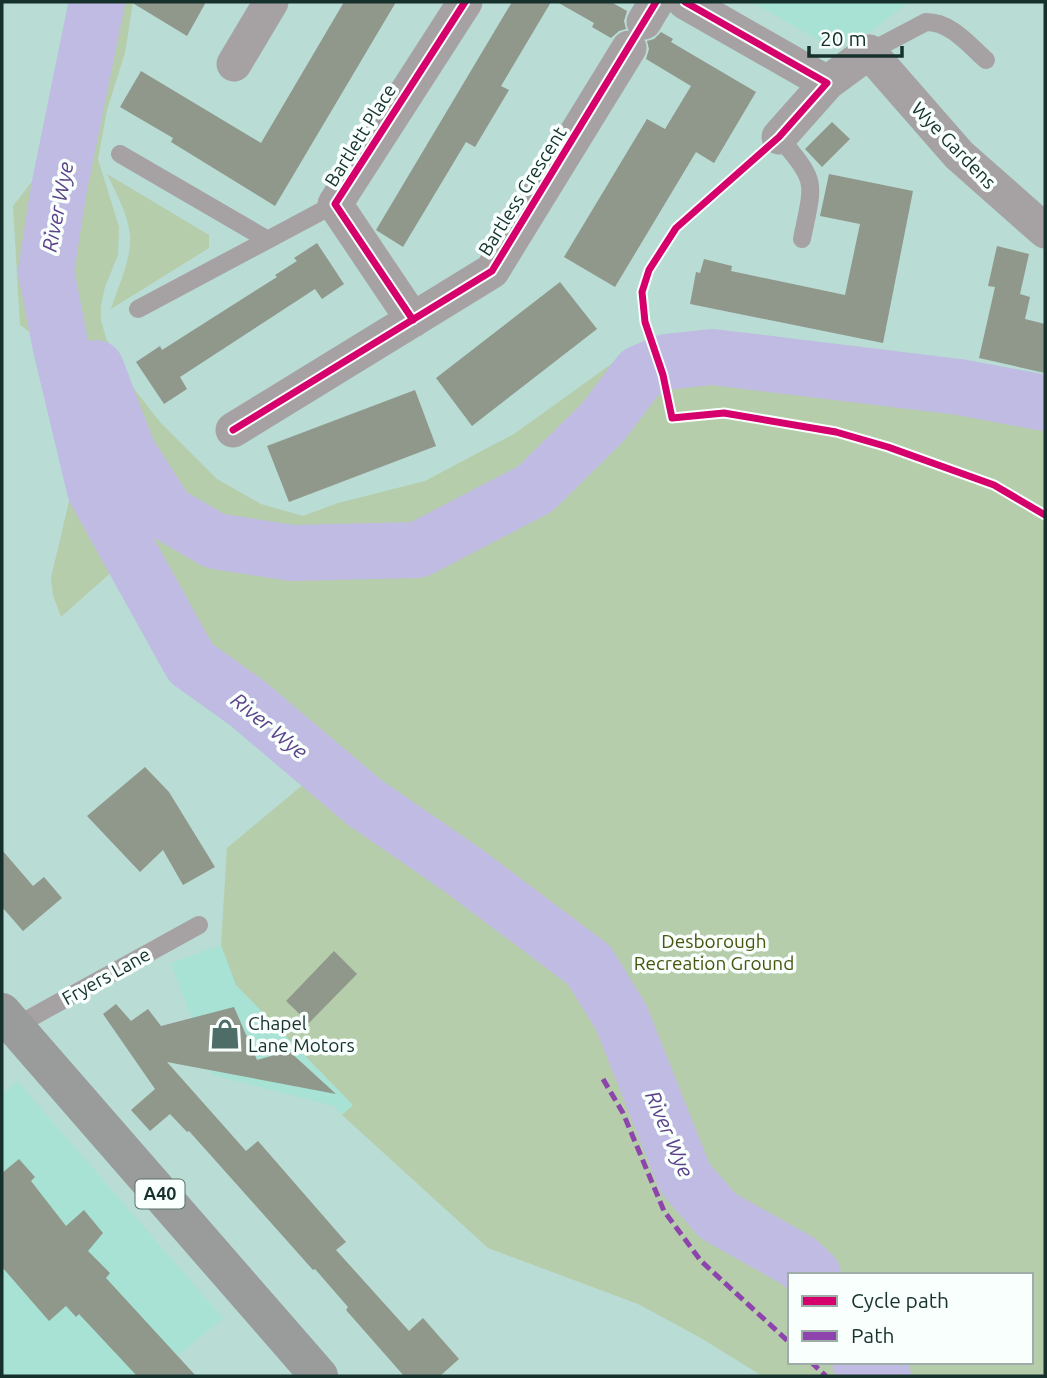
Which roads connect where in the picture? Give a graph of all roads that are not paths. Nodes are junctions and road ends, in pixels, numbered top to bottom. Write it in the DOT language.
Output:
graph roads {
  1 [pos="271,2"];
  2 [pos="464,2"];
  3 [pos="685,2"];
  4 [pos="643,24"];
  5 [pos="869,52"];
  6 [pos="986,60"];
  7 [pos="234,64"];
  8 [pos="827,83"];
  9 [pos="779,136"];
  10 [pos="120,154"];
  11 [pos="335,204"];
  12 [pos="1045,231"];
  13 [pos="802,239"];
  14 [pos="268,240"];
  15 [pos="138,309"];
  16 [pos="413,320"];
  17 [pos="233,430"];
  18 [pos="199,925"];
  19 [pos="8,1019"];
  20 [pos="319,1376"];
  1 -- 7 [label="street"];
  2 -- 11 [label="street, Bartlett Place"];
  3 -- 8 [label="street"];
  4 -- 16 [label="street, Bartless Crescent"];
  5 -- 6 [label="lane"];
  5 -- 8 [label="street"];
  5 -- 12 [label="street, Wye Gardens"];
  8 -- 9 [label="street"];
  9 -- 13 [label="lane"];
  10 -- 14 [label="lane"];
  11 -- 14 [label="lane"];
  11 -- 16 [label="street, Bartlett Place"];
  14 -- 15 [label="lane"];
  16 -- 17 [label="street, Bartless Crescent"];
  18 -- 19 [label="lane, Fryers Lane"];
  19 -- 20 [label="main road, A40"];
}
